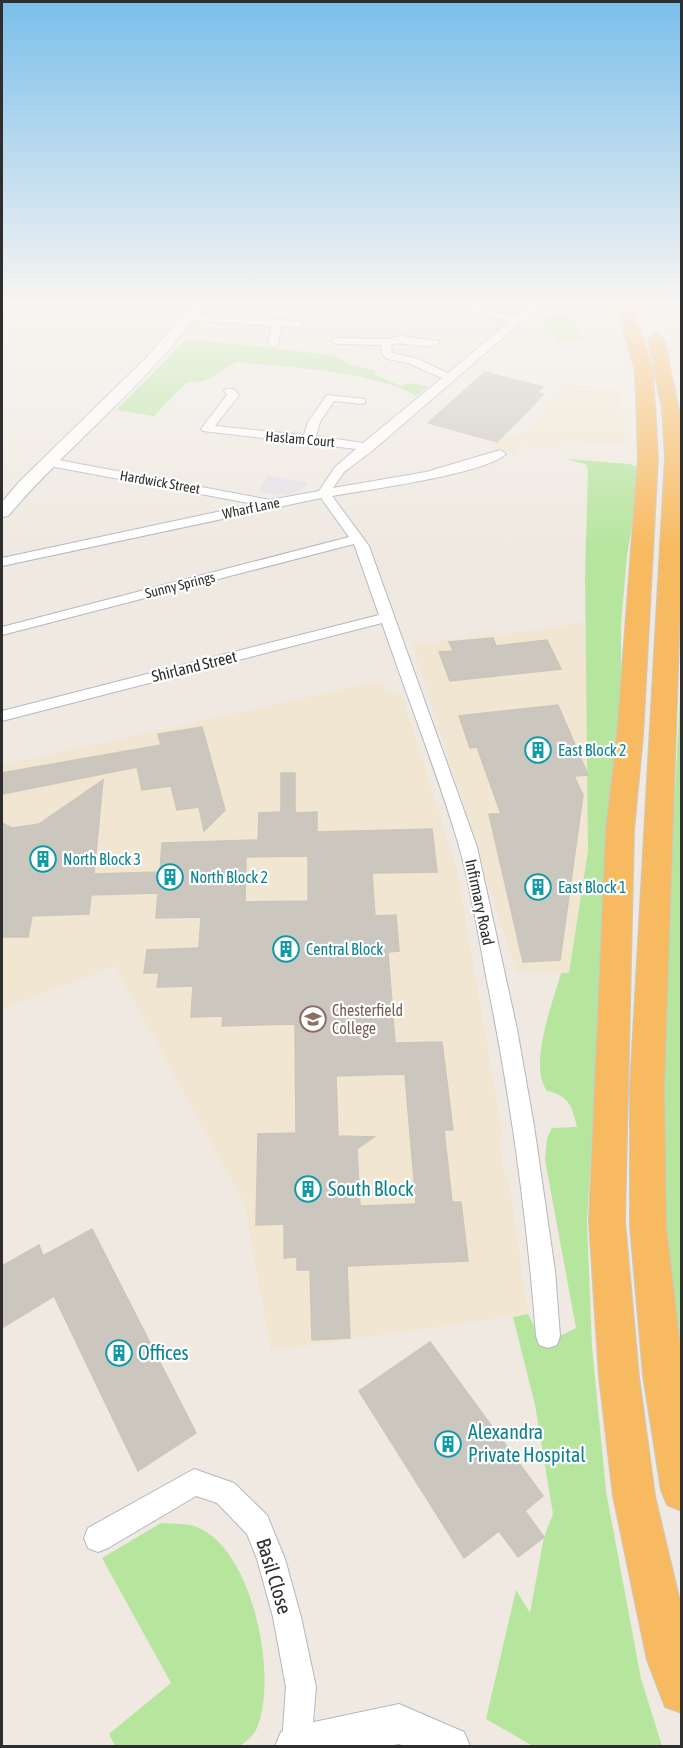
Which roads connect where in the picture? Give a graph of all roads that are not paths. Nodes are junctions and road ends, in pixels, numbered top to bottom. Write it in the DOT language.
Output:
graph roads {
  1 [pos="127,386"];
  2 [pos="441,386"];
  3 [pos="645,386"];
  4 [pos="666,386"];
  5 [pos="230,391"];
  6 [pos="361,401"];
  7 [pos="309,438"];
  8 [pos="368,448"];
  9 [pos="500,454"];
  10 [pos="48,462"];
  11 [pos="324,493"];
  12 [pos="271,504"];
  13 [pos="4,505"];
  14 [pos="359,539"];
  15 [pos="2,562"];
  16 [pos="387,617"];
  17 [pos="2,631"];
  18 [pos="2,716"];
  19 [pos="548,1336"];
  20 [pos="681,1490"];
  21 [pos="98,1538"];
  22 [pos="681,1690"];
  23 [pos="296,1745"];
  24 [pos="450,1746"];
  1 -- 10 [label="main road"];
  2 -- 8 [label="street"];
  3 -- 22 [label="highway"];
  4 -- 20 [label="highway"];
  5 -- 7 [label="street, Haslam Court"];
  6 -- 7 [label="street"];
  7 -- 8 [label="street, Haslam Court"];
  8 -- 11 [label="street"];
  9 -- 11 [label="street, Wharf Lane"];
  10 -- 12 [label="street, Hardwick Street"];
  10 -- 13 [label="main road"];
  11 -- 12 [label="street, Wharf Lane"];
  11 -- 14 [label="street, Infirmary Road"];
  12 -- 15 [label="street, Wharf Lane"];
  14 -- 16 [label="street, Infirmary Road"];
  14 -- 17 [label="street, Sunny Springs"];
  16 -- 18 [label="street, Shirland Street"];
  16 -- 19 [label="street, Infirmary Road"];
  21 -- 23 [label="street, Basil Close"];
  23 -- 24 [label="main road"];
}
